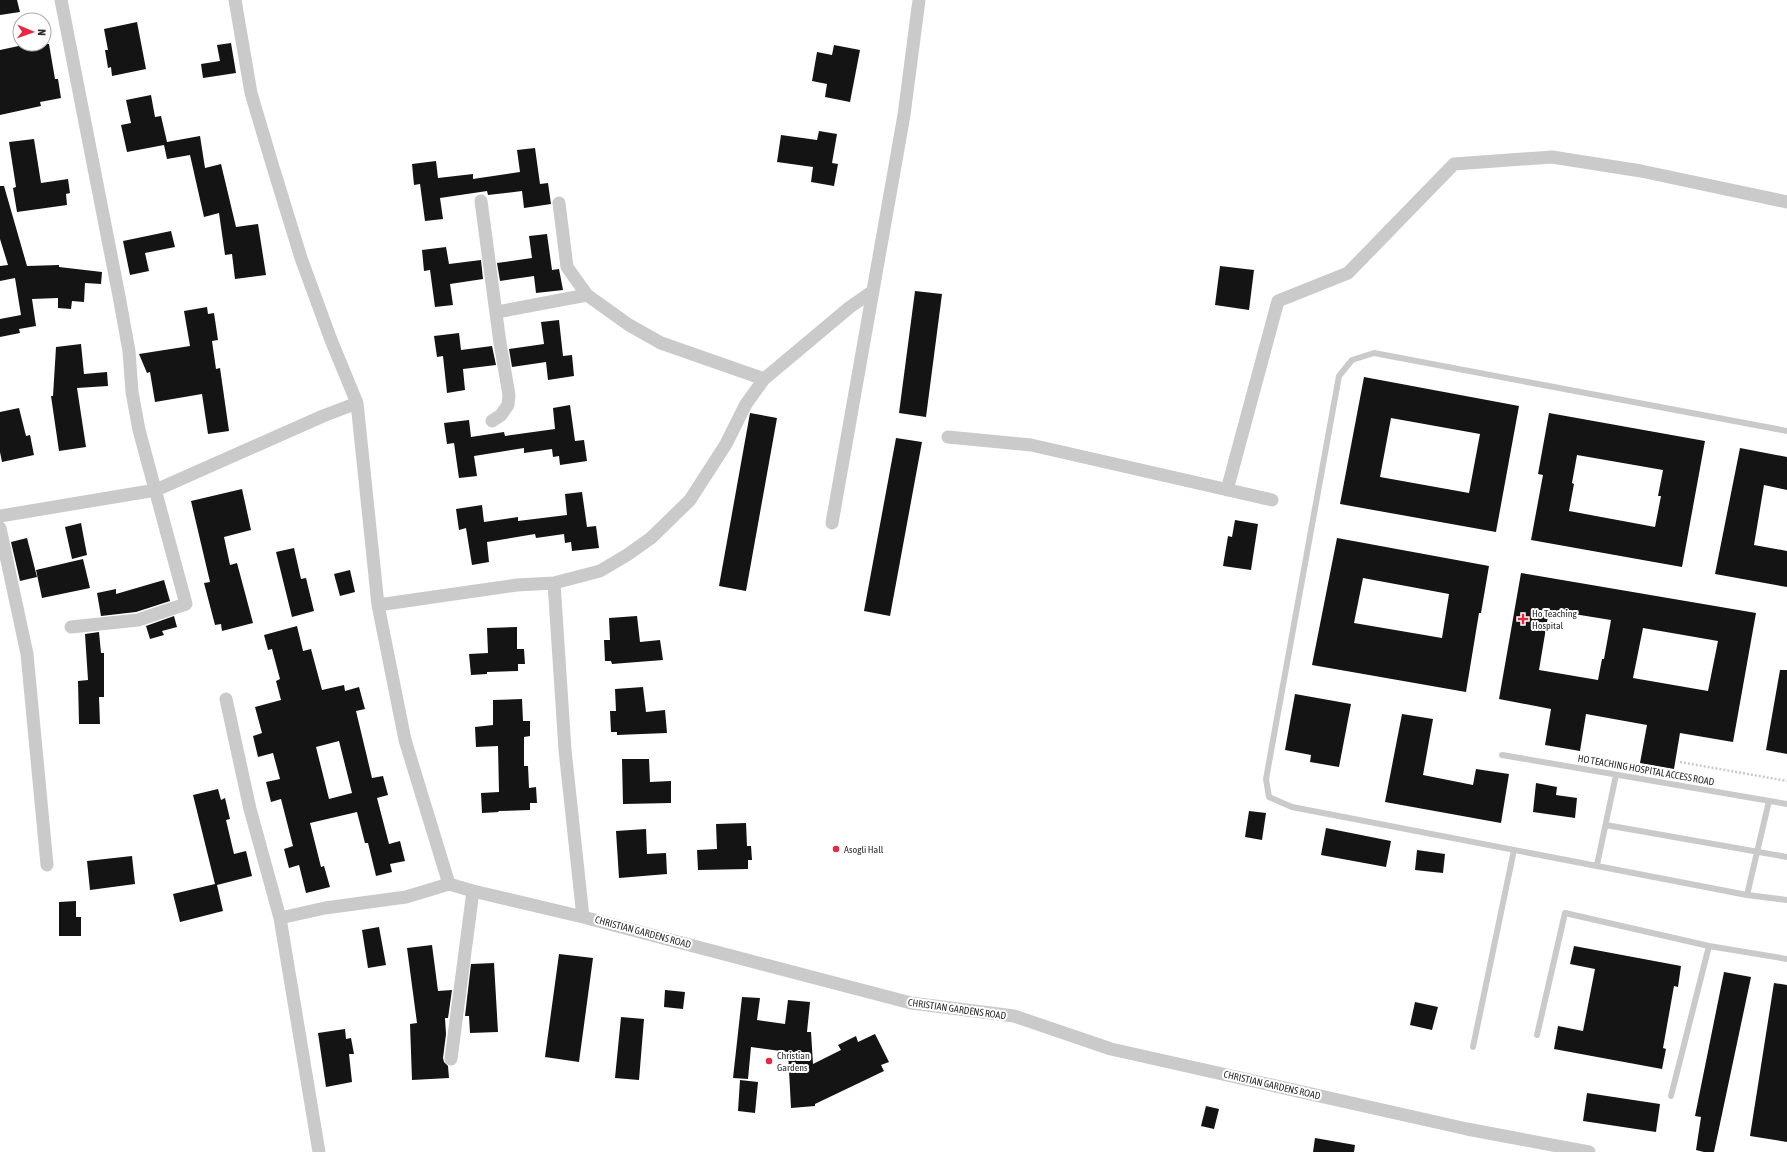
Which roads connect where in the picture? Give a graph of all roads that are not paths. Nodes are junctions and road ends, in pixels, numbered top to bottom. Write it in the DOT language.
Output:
graph roads {
  1 [pos="61,0"];
  2 [pos="236,0"];
  3 [pos="919,0"];
  4 [pos="480,201"];
  5 [pos="1787,202"];
  6 [pos="558,203"];
  7 [pos="873,291"];
  8 [pos="587,295"];
  9 [pos="497,312"];
  10 [pos="764,379"];
  11 [pos="357,403"];
  12 [pos="492,421"];
  13 [pos="1787,431"];
  14 [pos="948,437"];
  15 [pos="156,490"];
  16 [pos="1227,490"];
  17 [pos="1272,500"];
  18 [pos="0,516"];
  19 [pos="832,523"];
  20 [pos="0,528"];
  21 [pos="554,583"];
  22 [pos="378,605"];
  23 [pos="71,627"];
  24 [pos="226,699"];
  25 [pos="1502,755"];
  26 [pos="1616,775"];
  27 [pos="1769,801"];
  28 [pos="1787,804"];
  29 [pos="1606,824"];
  30 [pos="1514,850"];
  31 [pos="1756,851"];
  32 [pos="1787,857"];
  33 [pos="1597,865"];
  34 [pos="47,866"];
  35 [pos="448,884"];
  36 [pos="473,891"];
  37 [pos="1747,895"];
  38 [pos="1787,900"];
  39 [pos="583,916"];
  40 [pos="280,918"];
  41 [pos="1709,946"];
  42 [pos="1787,960"];
  43 [pos="1537,1035"];
  44 [pos="1473,1047"];
  45 [pos="451,1059"];
  46 [pos="1671,1096"];
  47 [pos="319,1152"];
  48 [pos="1589,1152"];
  1 -- 15 [label="street"];
  2 -- 11 [label="street"];
  3 -- 7 [label="street"];
  4 -- 9 [label="street"];
  5 -- 16 [label="street"];
  6 -- 8 [label="street"];
  7 -- 10 [label="street"];
  7 -- 19 [label="street"];
  8 -- 9 [label="street"];
  8 -- 10 [label="street"];
  9 -- 12 [label="street"];
  10 -- 21 [label="street"];
  11 -- 15 [label="street"];
  11 -- 22 [label="street"];
  13 -- 30 [label="lane"];
  14 -- 16 [label="street"];
  15 -- 18 [label="street"];
  15 -- 23 [label="street"];
  16 -- 17 [label="street"];
  20 -- 34 [label="street"];
  21 -- 22 [label="street"];
  21 -- 39 [label="street"];
  22 -- 35 [label="street"];
  24 -- 40 [label="street"];
  25 -- 26 [label="lane, HO TEACHING HOSPITAL ACCESS ROAD"];
  26 -- 27 [label="lane, HO TEACHING HOSPITAL ACCESS ROAD"];
  26 -- 29 [label="lane"];
  27 -- 28 [label="lane, HO TEACHING HOSPITAL ACCESS ROAD"];
  27 -- 31 [label="lane"];
  29 -- 31 [label="lane"];
  29 -- 33 [label="lane"];
  30 -- 33 [label="lane"];
  30 -- 44 [label="lane"];
  31 -- 32 [label="lane"];
  31 -- 37 [label="lane"];
  33 -- 37 [label="lane"];
  35 -- 36 [label="street, CHRISTIAN GARDENS ROAD"];
  35 -- 40 [label="street"];
  36 -- 39 [label="street, CHRISTIAN GARDENS ROAD"];
  36 -- 45 [label="street"];
  37 -- 38 [label="lane"];
  39 -- 48 [label="street, CHRISTIAN GARDENS ROAD"];
  40 -- 47 [label="street"];
  41 -- 42 [label="lane"];
  41 -- 43 [label="lane"];
  41 -- 46 [label="lane"];
}
